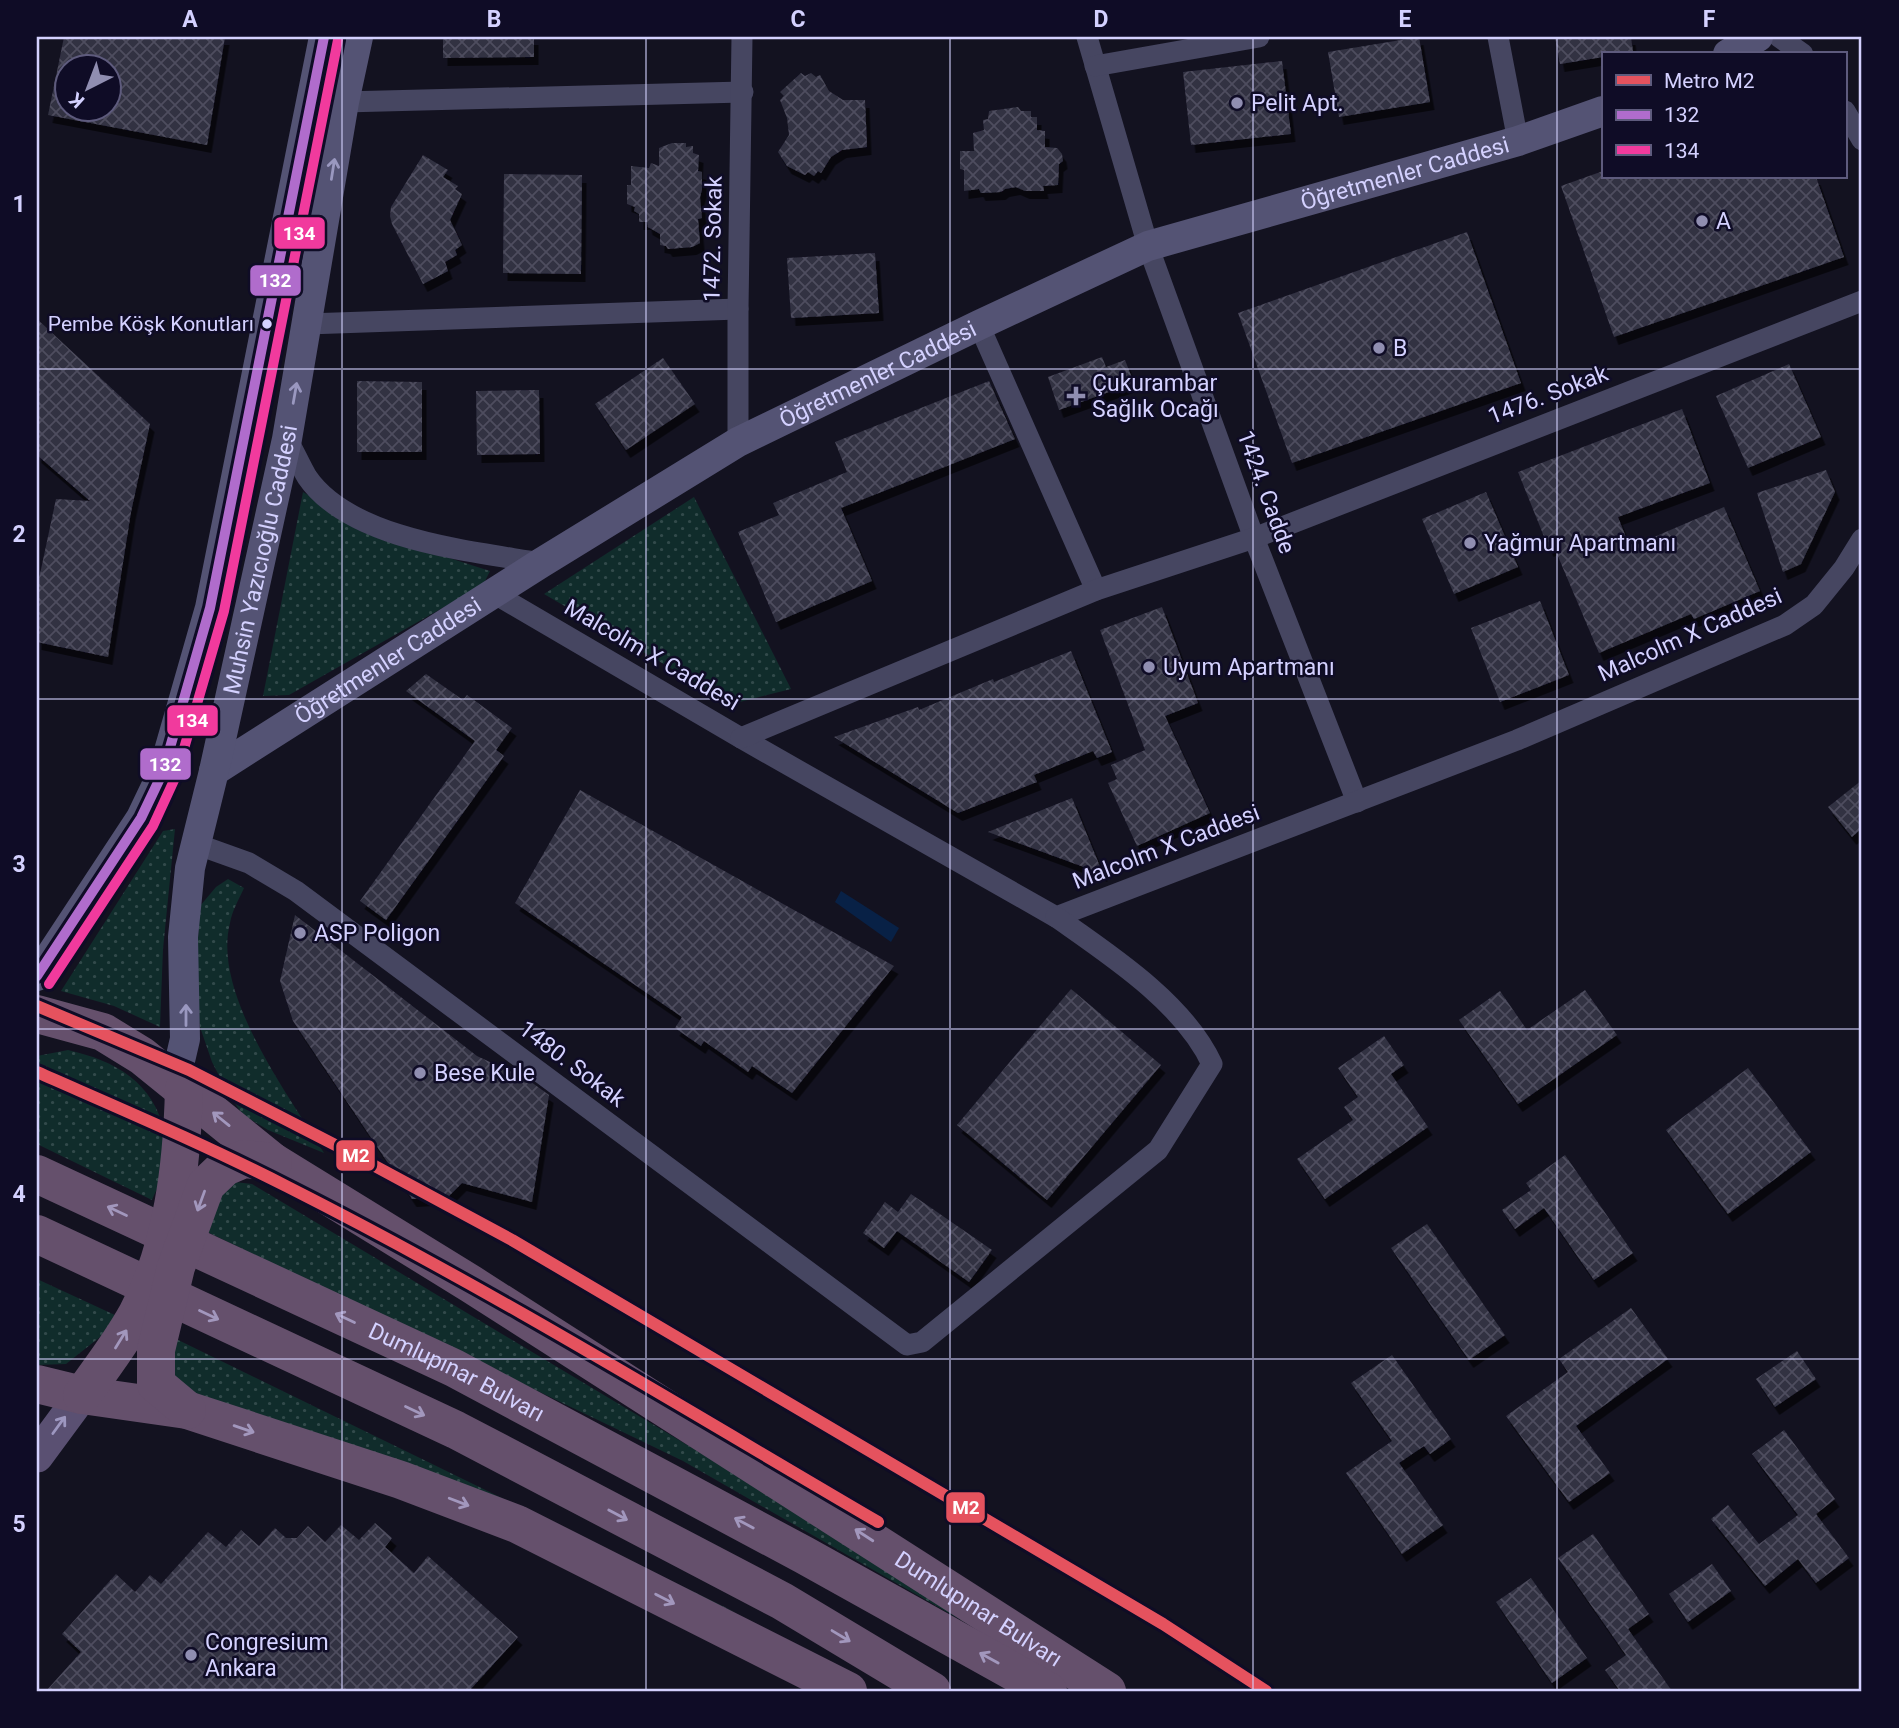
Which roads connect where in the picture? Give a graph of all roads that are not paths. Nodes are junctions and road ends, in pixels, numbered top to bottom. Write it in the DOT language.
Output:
graph roads {
  1 [pos="324,37"];
  2 [pos="358,37"];
  3 [pos="742,37"];
  4 [pos="1087,37"];
  5 [pos="1259,37"];
  6 [pos="1498,37"];
  7 [pos="1758,37"];
  8 [pos="1779,37"];
  9 [pos="1732,52"];
  10 [pos="1800,52"];
  11 [pos="1095,66"];
  12 [pos="743,92"];
  13 [pos="344,102"];
  14 [pos="1602,111"];
  15 [pos="1846,113"];
  16 [pos="1862,140"];
  17 [pos="1518,141"];
  18 [pos="1148,246"];
  19 [pos="1862,301"];
  20 [pos="738,309"];
  21 [pos="307,324"];
  22 [pos="979,325"];
  23 [pos="287,439"];
  24 [pos="738,442"];
  25 [pos="1254,538"];
  26 [pos="1862,539"];
  27 [pos="541,563"];
  28 [pos="1096,590"];
  29 [pos="495,594"];
  30 [pos="741,738"];
  31 [pos="214,771"];
  32 [pos="1357,802"];
  33 [pos="196,844"];
  34 [pos="1056,917"];
  35 [pos="37,975"];
  36 [pos="37,1014"];
  37 [pos="179,1085"];
  38 [pos="273,1162"];
  39 [pos="37,1174"];
  40 [pos="37,1234"];
  41 [pos="37,1384"];
  42 [pos="82,1395"];
  43 [pos="187,1410"];
  44 [pos="37,1456"];
  45 [pos="848,1691"];
  46 [pos="932,1691"];
  47 [pos="1048,1691"];
  48 [pos="1107,1691"];
  1 -- 35 [label="main road, Muhsin Yazıcıoğlu Caddesi"];
  2 -- 13 [label="main road, Muhsin Yazıcıoğlu Caddesi"];
  3 -- 12 [label="street, 1472. Sokak"];
  4 -- 11 [label="street, 1424. Cadde"];
  5 -- 11 [label="street"];
  6 -- 17 [label="street"];
  7 -- 9 [label="main road"];
  8 -- 10 [label="street"];
  11 -- 18 [label="street, 1424. Cadde"];
  12 -- 13 [label="street"];
  12 -- 20 [label="street, 1472. Sokak"];
  21 -- 13 [label="main road, Muhsin Yazıcıoğlu Caddesi, one-way"];
  14 -- 17 [label="main road, Öğretmenler Caddesi"];
  15 -- 16 [label="street"];
  17 -- 18 [label="main road, Öğretmenler Caddesi"];
  18 -- 22 [label="main road, Öğretmenler Caddesi"];
  18 -- 25 [label="street, 1424. Cadde"];
  19 -- 25 [label="street, 1476. Sokak"];
  20 -- 21 [label="street"];
  20 -- 24 [label="street, 1472. Sokak"];
  23 -- 21 [label="main road, Muhsin Yazıcıoğlu Caddesi, one-way"];
  22 -- 24 [label="main road, Öğretmenler Caddesi"];
  22 -- 28 [label="street"];
  23 -- 27 [label="street"];
  23 -- 31 [label="main road, Muhsin Yazıcıoğlu Caddesi"];
  24 -- 27 [label="main road, Öğretmenler Caddesi"];
  25 -- 28 [label="street, 1476. Sokak"];
  25 -- 32 [label="street, 1424. Cadde"];
  26 -- 32 [label="street, Malcolm X Caddesi"];
  27 -- 29 [label="main road, Öğretmenler Caddesi"];
  28 -- 30 [label="street, 1476. Sokak"];
  29 -- 30 [label="street, Malcolm X Caddesi"];
  29 -- 31 [label="main road, Öğretmenler Caddesi"];
  30 -- 34 [label="street, Malcolm X Caddesi"];
  31 -- 33 [label="main road, Muhsin Yazıcıoğlu Caddesi"];
  32 -- 34 [label="street, Malcolm X Caddesi"];
  33 -- 34 [label="street, 1480. Sokak"];
  37 -- 33 [label="main road, Muhsin Yazıcıoğlu Caddesi, one-way"];
  36 -- 37 [label="highway, Dumlupınar Bulvarı"];
  38 -- 37 [label="highway, Dumlupınar Bulvarı, one-way"];
  42 -- 37 [label="highway, one-way"];
  38 -- 43 [label="highway, one-way"];
  48 -- 38 [label="highway, Dumlupınar Bulvarı, one-way"];
  47 -- 39 [label="highway, Dumlupınar Bulvarı, one-way"];
  40 -- 46 [label="highway, one-way"];
  41 -- 42 [label="highway"];
  42 -- 43 [label="highway"];
  44 -- 42 [label="main road, one-way"];
  43 -- 45 [label="highway, one-way"];
}
